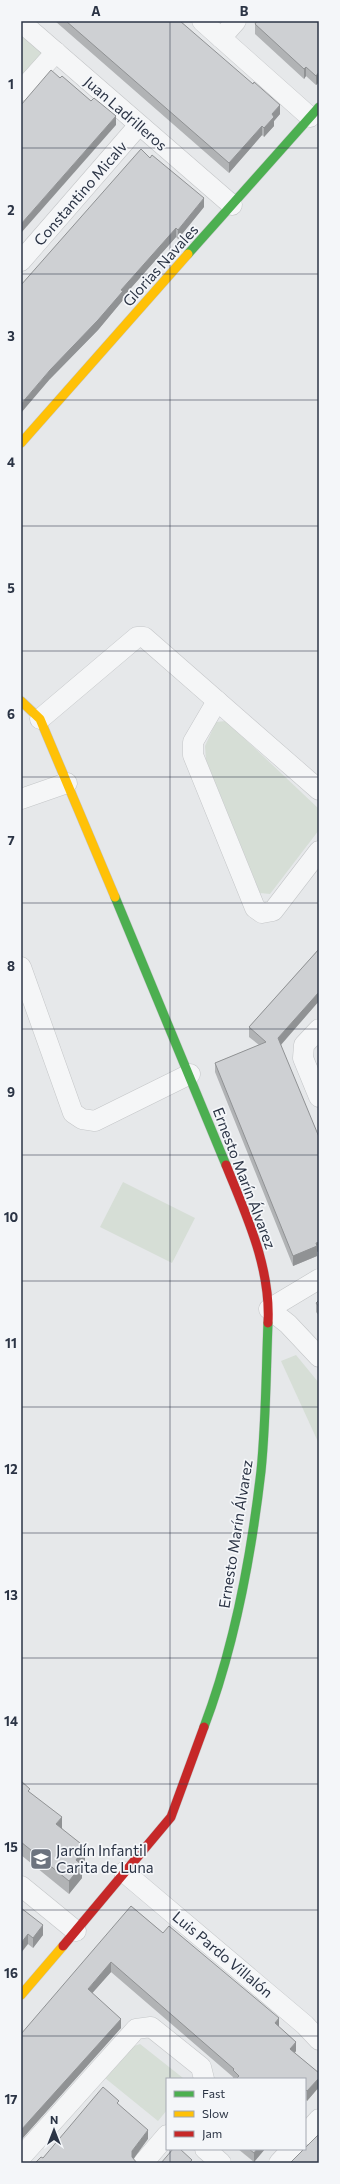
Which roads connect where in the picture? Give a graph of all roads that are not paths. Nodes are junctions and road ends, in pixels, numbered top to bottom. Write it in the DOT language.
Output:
graph roads {
  1 [pos="202,21"];
  2 [pos="236,21"];
  3 [pos="21,22"];
  4 [pos="221,38"];
  5 [pos="56,52"];
  6 [pos="21,91"];
  7 [pos="314,112"];
  8 [pos="139,125"];
  9 [pos="232,205"];
  10 [pos="21,261"];
  11 [pos="21,443"];
  12 [pos="21,701"];
  13 [pos="217,701"];
  14 [pos="40,719"];
  15 [pos="67,782"];
  16 [pos="319,790"];
  17 [pos="21,799"];
  18 [pos="319,851"];
  19 [pos="21,967"];
  20 [pos="319,1029"];
  21 [pos="190,1074"];
  22 [pos="319,1097"];
  23 [pos="319,1279"];
  24 [pos="269,1309"];
  25 [pos="319,1357"];
  26 [pos="124,1872"];
  27 [pos="21,1886"];
  28 [pos="76,1931"];
  29 [pos="21,1995"];
  30 [pos="319,2040"];
  31 [pos="204,2078"];
  32 [pos="319,2119"];
  33 [pos="306,2134"];
  34 [pos="166,2136"];
  35 [pos="206,2150"];
  36 [pos="291,2150"];
  37 [pos="21,2157"];
  38 [pos="143,2163"];
  39 [pos="221,2163"];
  40 [pos="279,2163"];
  1 -- 4 [label="street"];
  2 -- 4 [label="street"];
  3 -- 5 [label="street, Juan Ladrilleros"];
  4 -- 7 [label="street"];
  5 -- 6 [label="street"];
  5 -- 8 [label="street, Juan Ladrilleros"];
  7 -- 9 [label="street, Glorias Navales"];
  8 -- 9 [label="street, Juan Ladrilleros"];
  8 -- 10 [label="street, Constantino Micalv"];
  9 -- 11 [label="street, Glorias Navales"];
  12 -- 14 [label="street"];
  13 -- 14 [label="street"];
  13 -- 16 [label="street"];
  13 -- 18 [label="street"];
  14 -- 15 [label="street, Ernesto Marín Álvarez"];
  15 -- 17 [label="street"];
  15 -- 21 [label="street, Ernesto Marín Álvarez"];
  19 -- 21 [label="street"];
  20 -- 22 [label="street"];
  21 -- 24 [label="street, Ernesto Marín Álvarez"];
  23 -- 24 [label="street"];
  24 -- 25 [label="street"];
  24 -- 26 [label="street, Ernesto Marín Álvarez"];
  26 -- 28 [label="street, Ernesto Marín Álvarez"];
  26 -- 30 [label="street, Luis Pardo Villalón"];
  27 -- 28 [label="street"];
  28 -- 29 [label="street, Ernesto Marín Álvarez"];
  31 -- 37 [label="street"];
  32 -- 33 [label="street"];
  34 -- 38 [label="street"];
  35 -- 39 [label="street"];
  36 -- 40 [label="street"];
}
